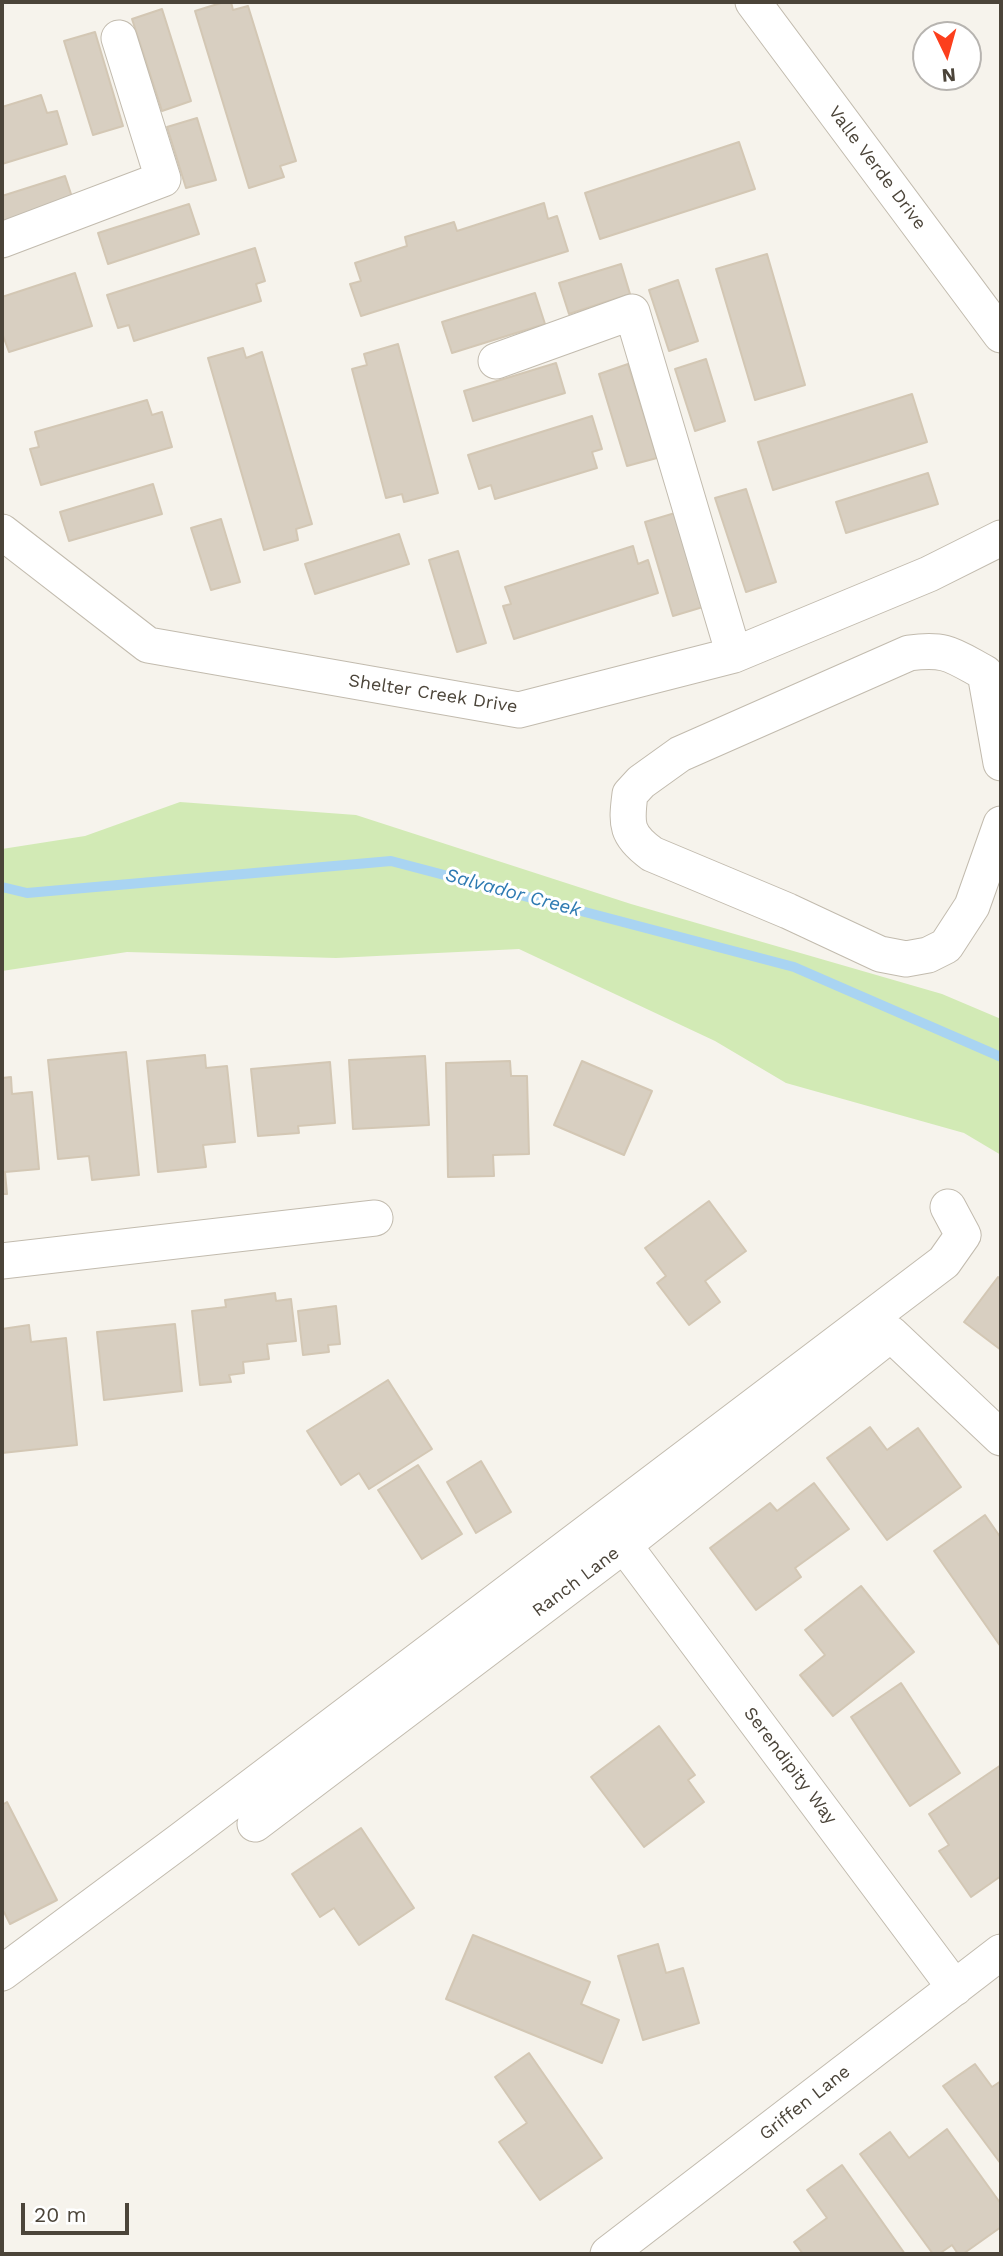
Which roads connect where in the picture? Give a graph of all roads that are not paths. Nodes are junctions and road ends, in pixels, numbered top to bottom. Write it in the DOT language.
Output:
graph roads {
  1 [pos="753,2"];
  2 [pos="119,38"];
  3 [pos="2,240"];
  4 [pos="1001,335"];
  5 [pos="496,361"];
  6 [pos="2,532"];
  7 [pos="1001,538"];
  8 [pos="734,655"];
  9 [pos="993,668"];
  10 [pos="1001,763"];
  11 [pos="1001,824"];
  12 [pos="948,1206"];
  13 [pos="375,1218"];
  14 [pos="2,1261"];
  15 [pos="1001,1438"];
  16 [pos="624,1545"];
  17 [pos="256,1824"];
  18 [pos="1001,1952"];
  19 [pos="2,1973"];
  20 [pos="955,1988"];
  21 [pos="608,2254"];
  1 -- 4 [label="street, Valle Verde Drive"];
  2 -- 3 [label="street"];
  5 -- 8 [label="street"];
  6 -- 8 [label="street, Shelter Creek Drive"];
  7 -- 8 [label="street, Shelter Creek Drive"];
  9 -- 10 [label="street"];
  9 -- 11 [label="street"];
  12 -- 19 [label="street"];
  13 -- 14 [label="street"];
  15 -- 16 [label="street, Ranch Lane"];
  16 -- 17 [label="street, Ranch Lane"];
  16 -- 20 [label="street, Serendipity Way"];
  18 -- 20 [label="street, Griffen Lane"];
  20 -- 21 [label="street, Griffen Lane"];
}
